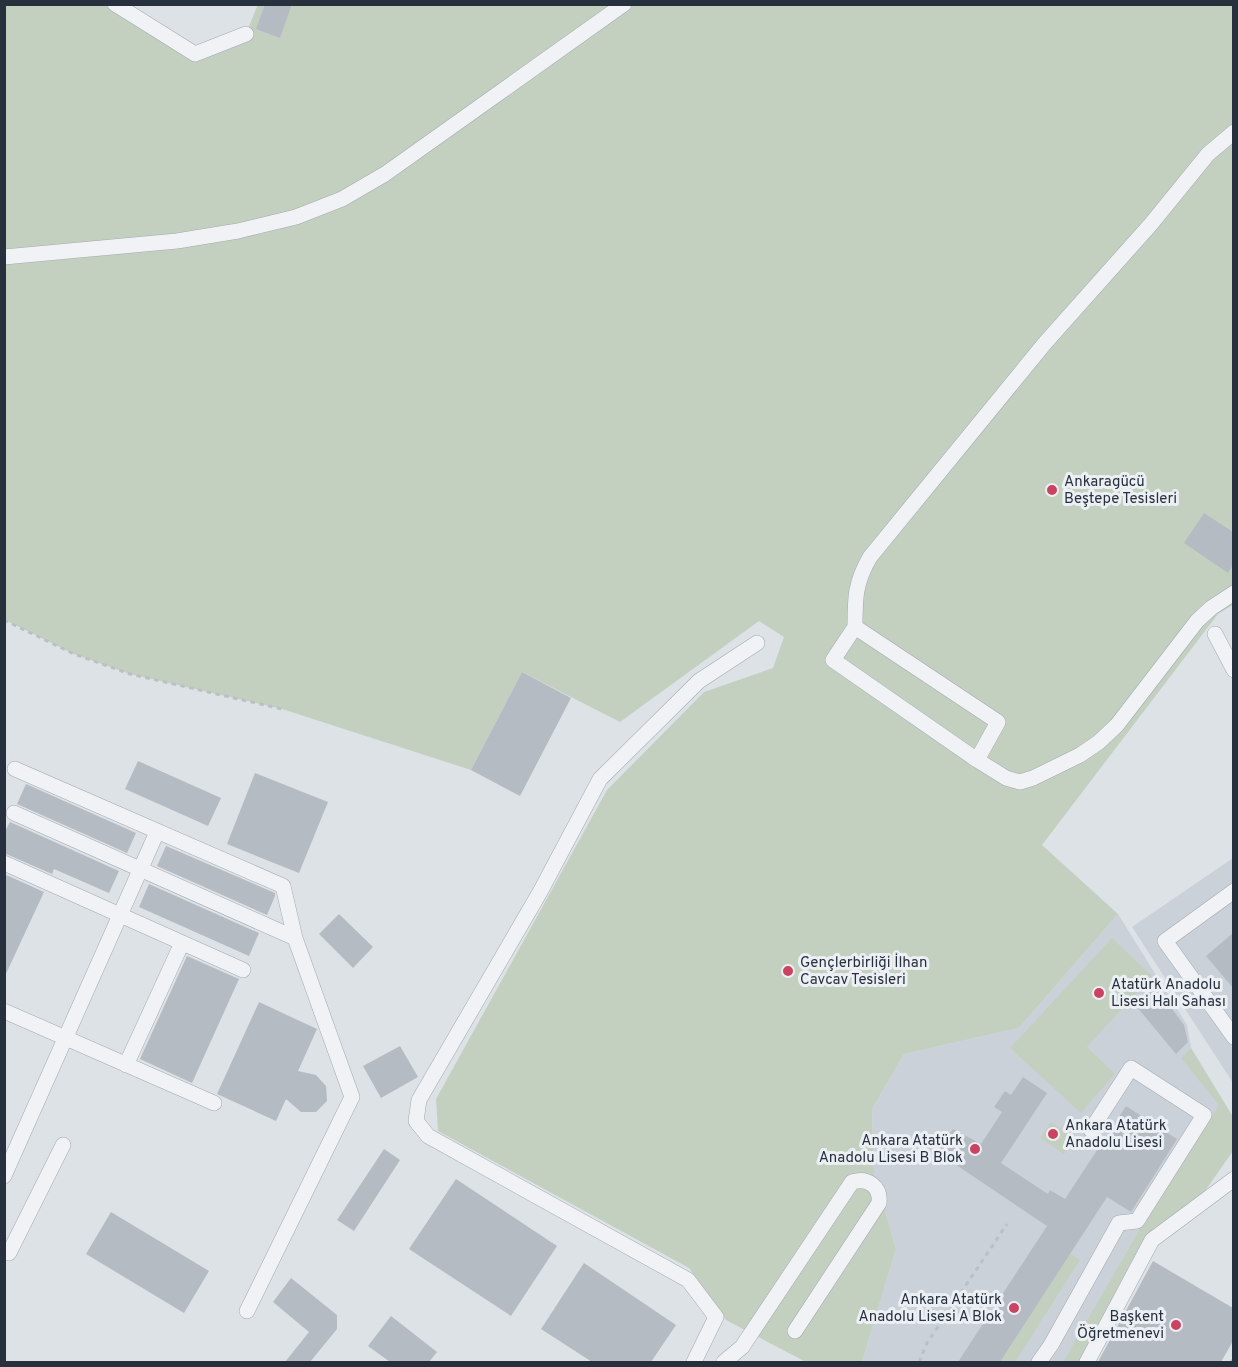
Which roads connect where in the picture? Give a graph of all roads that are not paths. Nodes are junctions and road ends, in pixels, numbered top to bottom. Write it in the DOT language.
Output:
graph roads {
  1 [pos="115,4"];
  2 [pos="624,4"];
  3 [pos="246,34"];
  4 [pos="1233,132"];
  5 [pos="4,257"];
  6 [pos="1233,593"];
  7 [pos="855,627"];
  8 [pos="1215,634"];
  9 [pos="757,643"];
  10 [pos="1233,670"];
  11 [pos="977,760"];
  12 [pos="15,769"];
  13 [pos="14,813"];
  14 [pos="157,832"];
  15 [pos="4,863"];
  16 [pos="141,869"];
  17 [pos="1233,891"];
  18 [pos="120,915"];
  19 [pos="295,938"];
  20 [pos="182,943"];
  21 [pos="243,970"];
  22 [pos="4,1011"];
  23 [pos="1233,1037"];
  24 [pos="67,1038"];
  25 [pos="126,1065"];
  26 [pos="214,1103"];
  27 [pos="1091,1130"];
  28 [pos="63,1145"];
  29 [pos="4,1176"];
  30 [pos="1233,1179"];
  31 [pos="4,1251"];
  32 [pos="247,1311"];
  33 [pos="795,1330"];
  34 [pos="694,1362"];
  35 [pos="724,1362"];
  36 [pos="1039,1362"];
  37 [pos="1087,1362"];
  1 -- 3 [label="street"];
  2 -- 5 [label="street"];
  4 -- 7 [label="street"];
  6 -- 11 [label="street"];
  7 -- 11 [label="street"];
  7 -- 11 [label="street"];
  8 -- 10 [label="street"];
  9 -- 34 [label="street"];
  12 -- 14 [label="street"];
  13 -- 16 [label="street"];
  14 -- 16 [label="street"];
  14 -- 19 [label="street"];
  15 -- 18 [label="street"];
  16 -- 18 [label="street"];
  16 -- 19 [label="street"];
  17 -- 23 [label="street"];
  18 -- 20 [label="street"];
  18 -- 24 [label="street"];
  19 -- 32 [label="street"];
  20 -- 21 [label="street"];
  20 -- 25 [label="street"];
  22 -- 24 [label="street"];
  24 -- 25 [label="street"];
  24 -- 29 [label="street"];
  25 -- 26 [label="street"];
  27 -- 36 [label="street"];
  28 -- 31 [label="street"];
  30 -- 37 [label="street"];
  33 -- 35 [label="street"];
}
